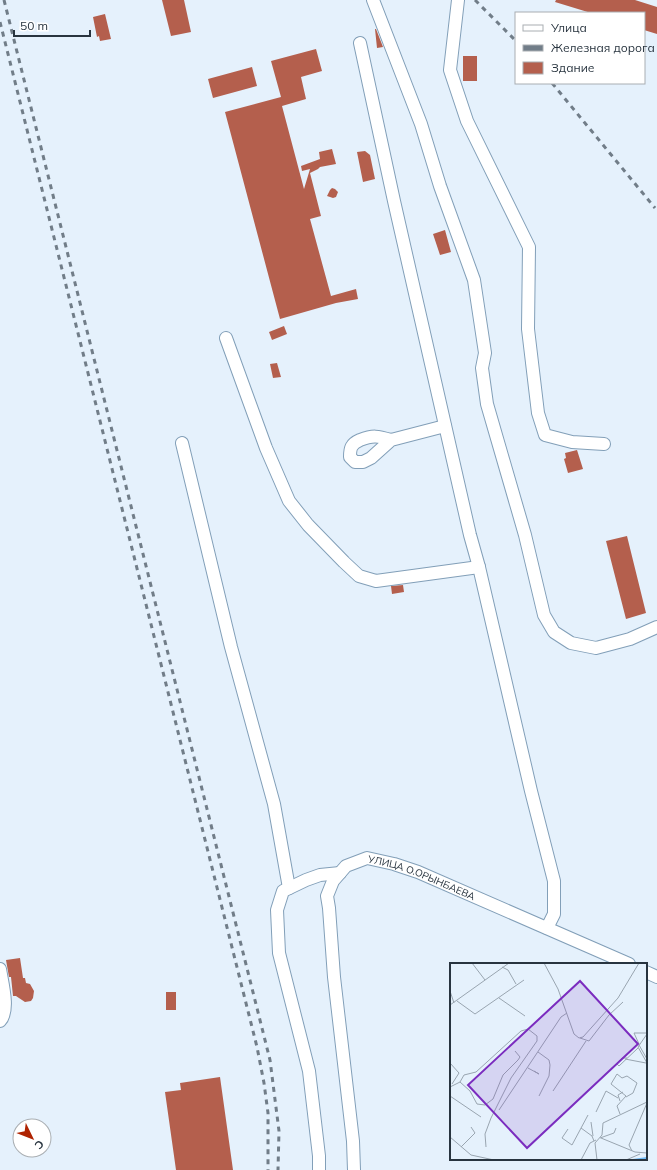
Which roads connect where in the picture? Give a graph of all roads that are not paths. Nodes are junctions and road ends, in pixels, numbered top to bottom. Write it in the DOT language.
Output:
graph roads {
  1 [pos="373,0"];
  2 [pos="458,0"];
  3 [pos="360,43"];
  4 [pos="226,338"];
  5 [pos="445,426"];
  6 [pos="391,440"];
  7 [pos="182,443"];
  8 [pos="604,444"];
  9 [pos="479,567"];
  10 [pos="657,627"];
  11 [pos="340,873"];
  12 [pos="289,888"];
  13 [pos="547,928"];
  14 [pos="627,963"];
  15 [pos="0,969"];
  16 [pos="647,972"];
  17 [pos="657,977"];
  18 [pos="0,1021"];
  19 [pos="319,1170"];
  20 [pos="354,1170"];
  1 -- 10 [label="street"];
  2 -- 8 [label="street"];
  3 -- 5 [label="street"];
  4 -- 9 [label="street"];
  5 -- 6 [label="street"];
  5 -- 9 [label="street"];
  7 -- 12 [label="street"];
  9 -- 13 [label="street"];
  11 -- 12 [label="street"];
  11 -- 13 [label="street, УЛИЦА О.ОРЫНБАЕВА"];
  11 -- 20 [label="street, УЛИЦА О.ОРЫНБАЕВА"];
  12 -- 19 [label="street"];
  13 -- 14 [label="street, УЛИЦА О.ОРЫНБАЕВА"];
  15 -- 18 [label="street"];
  16 -- 17 [label="street"];
}
